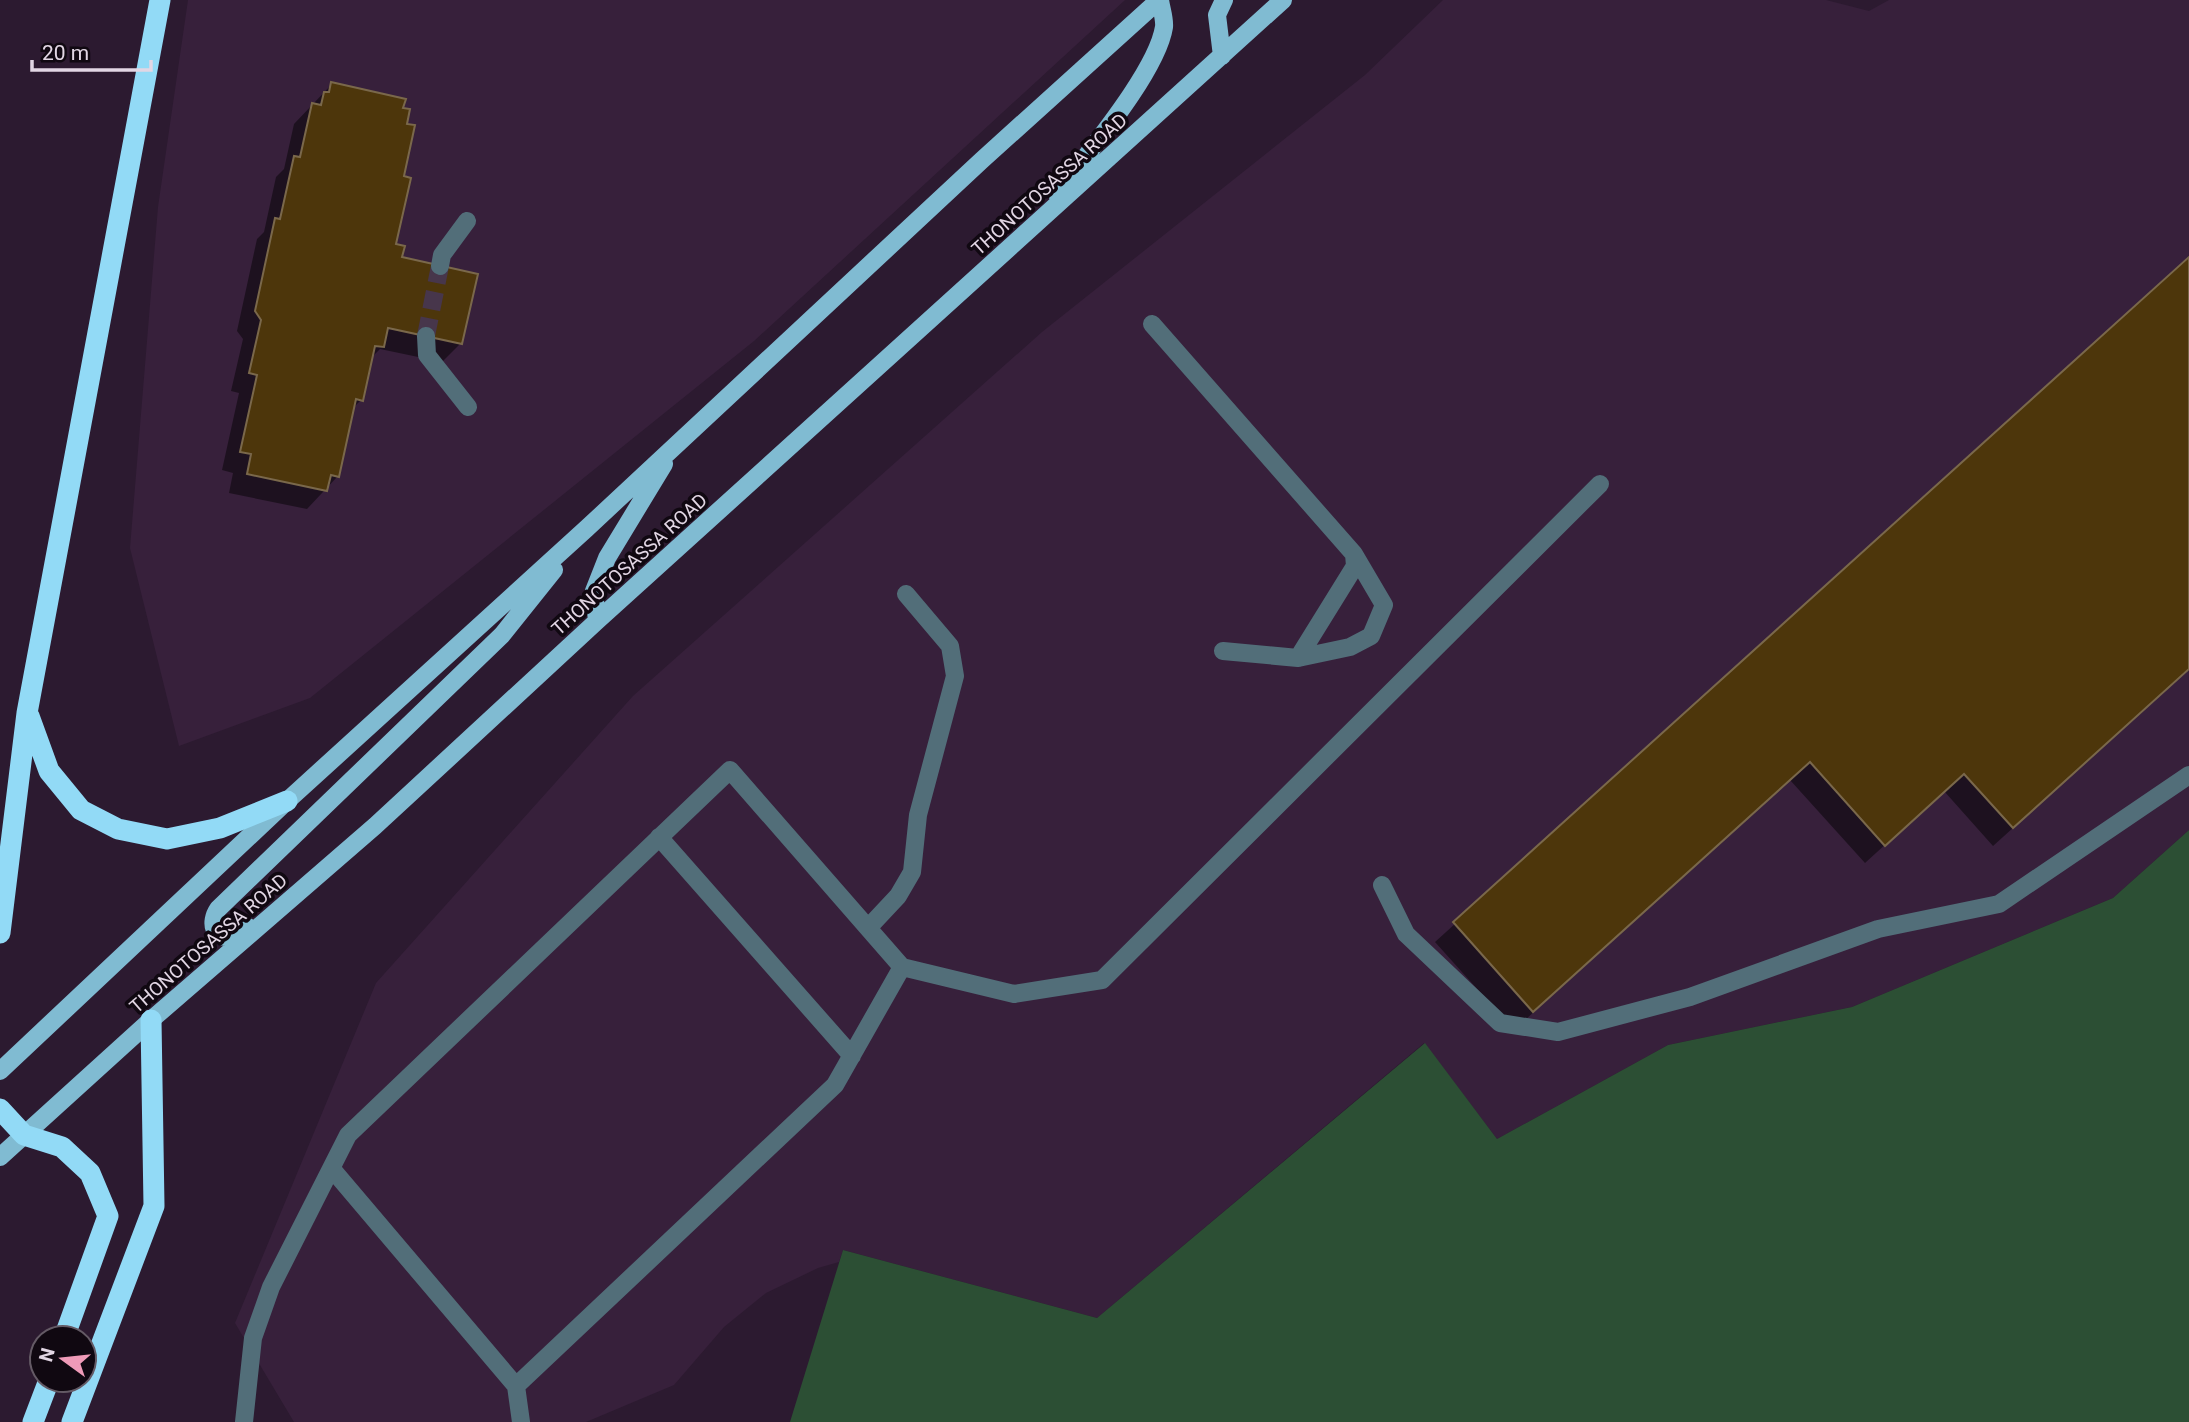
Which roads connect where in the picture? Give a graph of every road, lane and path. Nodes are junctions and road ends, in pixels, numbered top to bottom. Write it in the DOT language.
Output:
graph roads {
  1 [pos="160,0"];
  2 [pos="1159,0"];
  3 [pos="1224,0"];
  4 [pos="1283,0"];
  5 [pos="1222,56"];
  6 [pos="467,221"];
  7 [pos="1037,223"];
  8 [pos="440,266"];
  9 [pos="1152,324"];
  10 [pos="426,336"];
  11 [pos="468,407"];
  12 [pos="676,443"];
  13 [pos="1600,484"];
  14 [pos="586,529"];
  15 [pos="1354,554"];
  16 [pos="906,594"];
  17 [pos="597,621"];
  18 [pos="1223,651"];
  19 [pos="1298,658"];
  20 [pos="27,713"];
  21 [pos="2189,775"];
  22 [pos="287,801"];
  23 [pos="659,837"];
  24 [pos="1382,885"];
  25 [pos="276,912"];
  26 [pos="868,928"];
  27 [pos="0,933"];
  28 [pos="902,967"];
  29 [pos="151,1020"];
  30 [pos="852,1056"];
  31 [pos="0,1071"];
  32 [pos="0,1109"];
  33 [pos="24,1135"];
  34 [pos="0,1157"];
  35 [pos="332,1169"];
  36 [pos="69,1324"];
  37 [pos="516,1386"];
  38 [pos="44,1394"];
  39 [pos="33,1422"];
  40 [pos="72,1422"];
  41 [pos="244,1422"];
  42 [pos="521,1422"];
  1 -- 20 [label="highway"];
  2 -- 7 [label="main road"];
  2 -- 12 [label="main road"];
  3 -- 5 [label="main road"];
  4 -- 5 [label="main road, THONOTOSASSA ROAD"];
  5 -- 7 [label="main road, THONOTOSASSA ROAD"];
  6 -- 8 [label="lane"];
  7 -- 17 [label="main road, THONOTOSASSA ROAD"];
  9 -- 15 [label="lane"];
  10 -- 11 [label="lane"];
  12 -- 14 [label="main road"];
  12 -- 17 [label="main road"];
  13 -- 28 [label="lane"];
  14 -- 22 [label="main road"];
  14 -- 25 [label="main road"];
  15 -- 19 [label="lane"];
  15 -- 19 [label="lane"];
  16 -- 26 [label="lane"];
  17 -- 25 [label="main road, THONOTOSASSA ROAD"];
  18 -- 19 [label="lane"];
  20 -- 22 [label="highway"];
  20 -- 27 [label="highway"];
  21 -- 24 [label="lane"];
  22 -- 31 [label="main road"];
  23 -- 26 [label="lane"];
  23 -- 30 [label="lane"];
  23 -- 35 [label="lane"];
  25 -- 29 [label="main road, THONOTOSASSA ROAD"];
  26 -- 28 [label="lane"];
  28 -- 30 [label="lane"];
  29 -- 33 [label="main road, THONOTOSASSA ROAD"];
  29 -- 40 [label="highway"];
  30 -- 37 [label="lane"];
  32 -- 33 [label="highway"];
  33 -- 34 [label="main road, THONOTOSASSA ROAD"];
  33 -- 36 [label="highway"];
  35 -- 37 [label="lane"];
  35 -- 41 [label="lane"];
  37 -- 42 [label="lane"];
  38 -- 39 [label="highway"];
}
